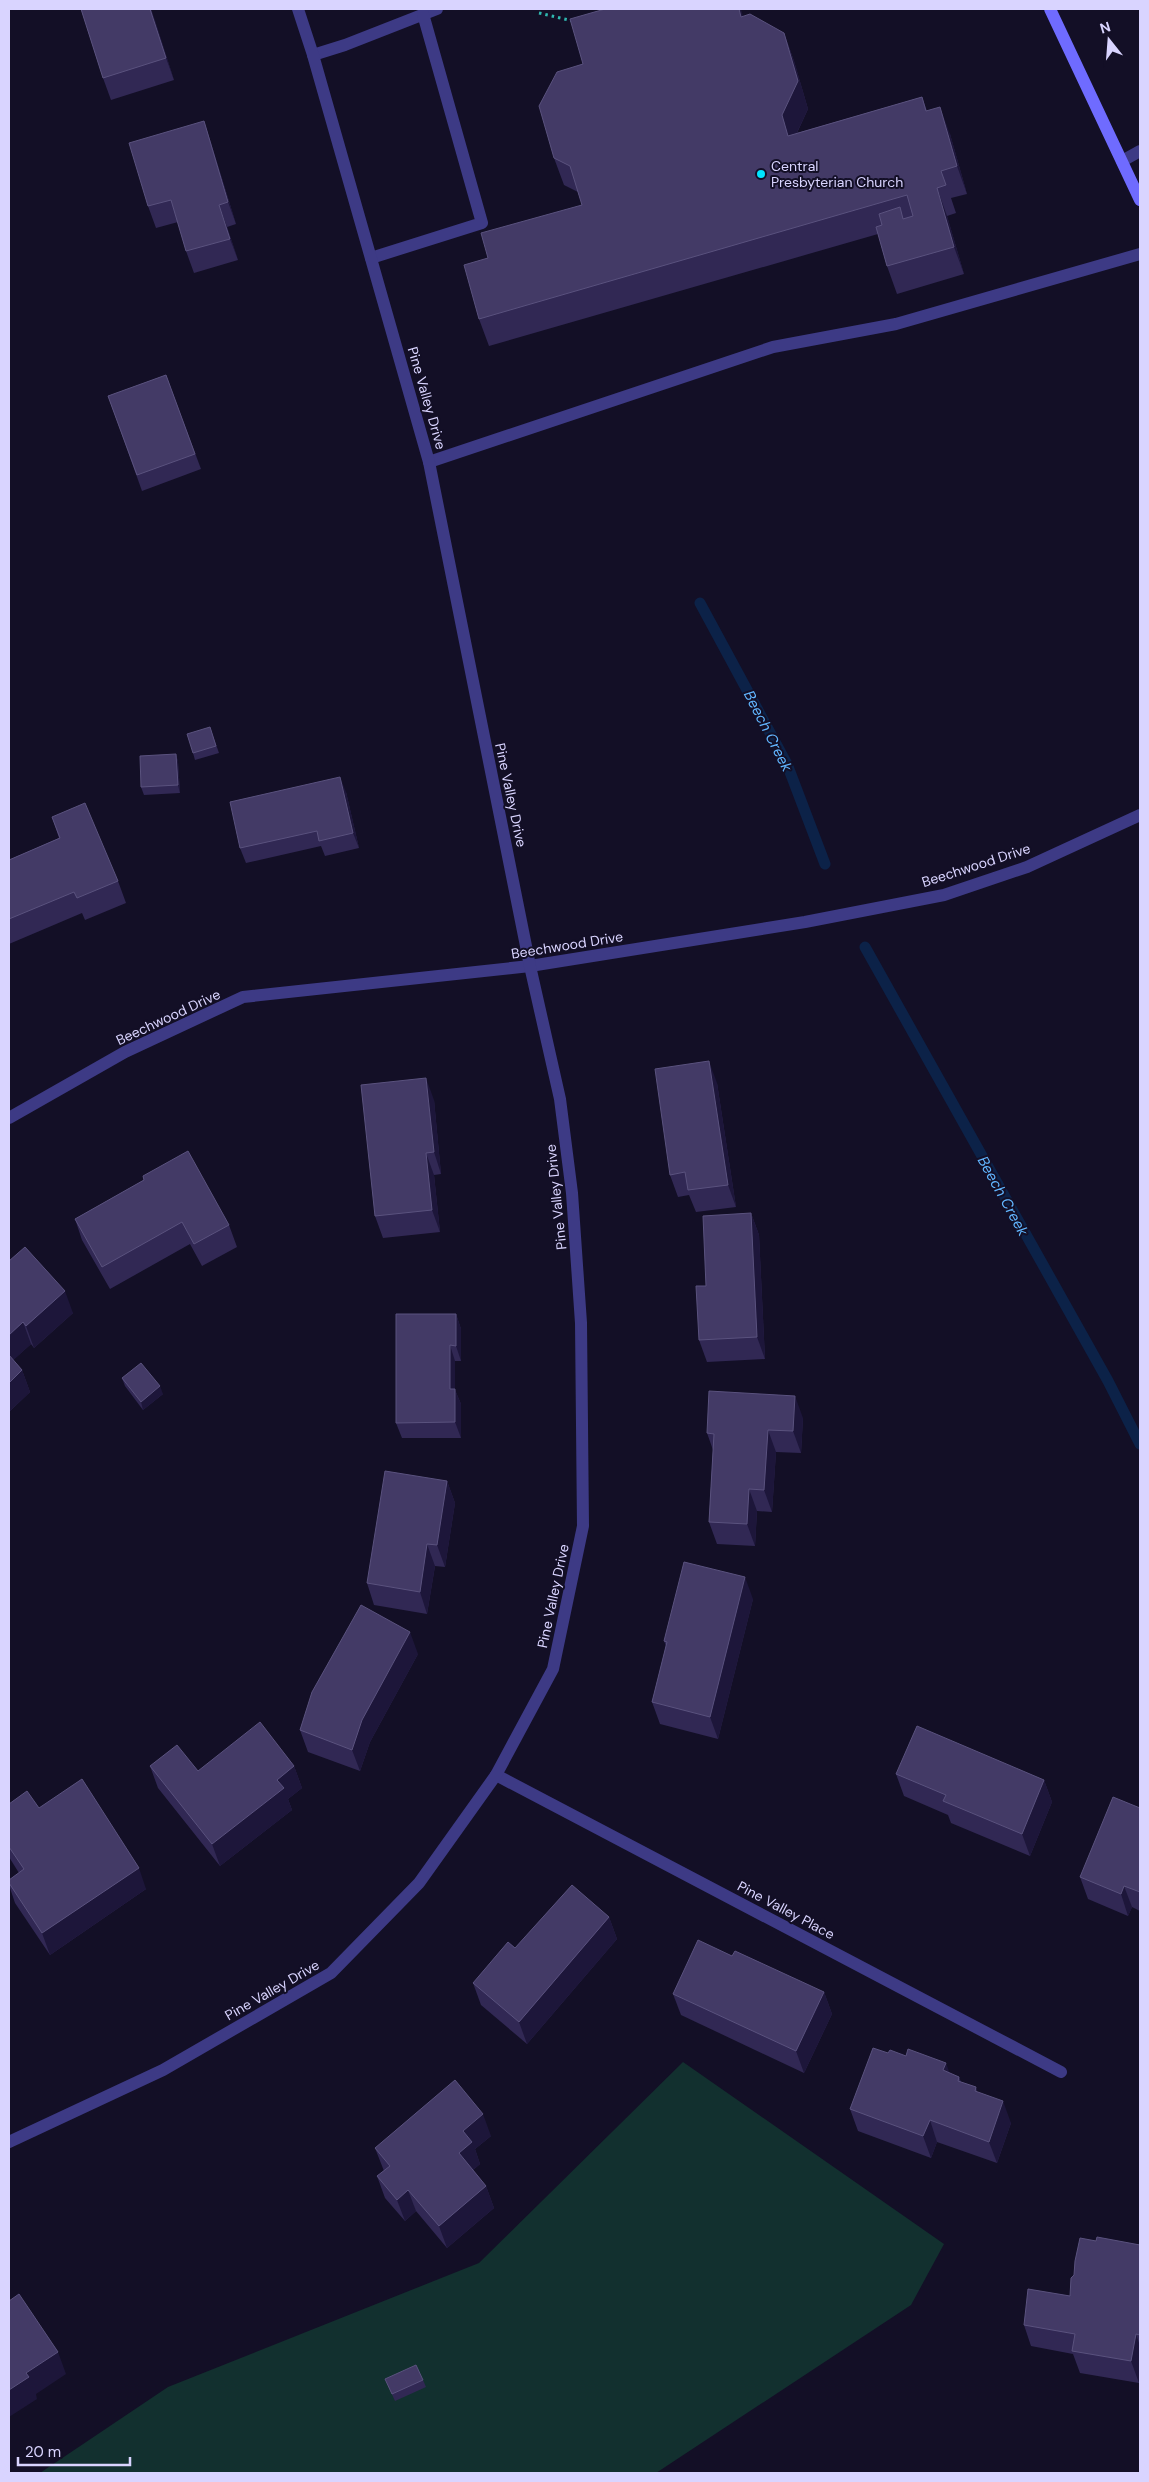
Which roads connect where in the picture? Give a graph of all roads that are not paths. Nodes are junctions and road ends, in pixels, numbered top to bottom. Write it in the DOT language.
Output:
graph roads {
  1 [pos="298,9"];
  2 [pos="437,9"];
  3 [pos="1050,9"];
  4 [pos="423,14"];
  5 [pos="313,54"];
  6 [pos="1140,151"];
  7 [pos="1122,161"];
  8 [pos="1140,200"];
  9 [pos="1140,254"];
  10 [pos="371,258"];
  11 [pos="429,462"];
  12 [pos="1140,815"];
  13 [pos="530,966"];
  14 [pos="9,1118"];
  15 [pos="496,1775"];
  16 [pos="1061,2072"];
  17 [pos="9,2142"];
  1 -- 5 [label="street, Pine Valley Drive"];
  2 -- 4 [label="street"];
  3 -- 7 [label="main road"];
  4 -- 5 [label="street"];
  4 -- 10 [label="street"];
  5 -- 10 [label="street, Pine Valley Drive"];
  6 -- 7 [label="street"];
  7 -- 8 [label="main road"];
  9 -- 11 [label="street"];
  10 -- 11 [label="street, Pine Valley Drive"];
  11 -- 13 [label="street, Pine Valley Drive"];
  12 -- 13 [label="street, Beechwood Drive"];
  13 -- 14 [label="street, Beechwood Drive"];
  13 -- 15 [label="street, Pine Valley Drive"];
  15 -- 16 [label="street, Pine Valley Place"];
  15 -- 17 [label="street, Pine Valley Drive"];
}
